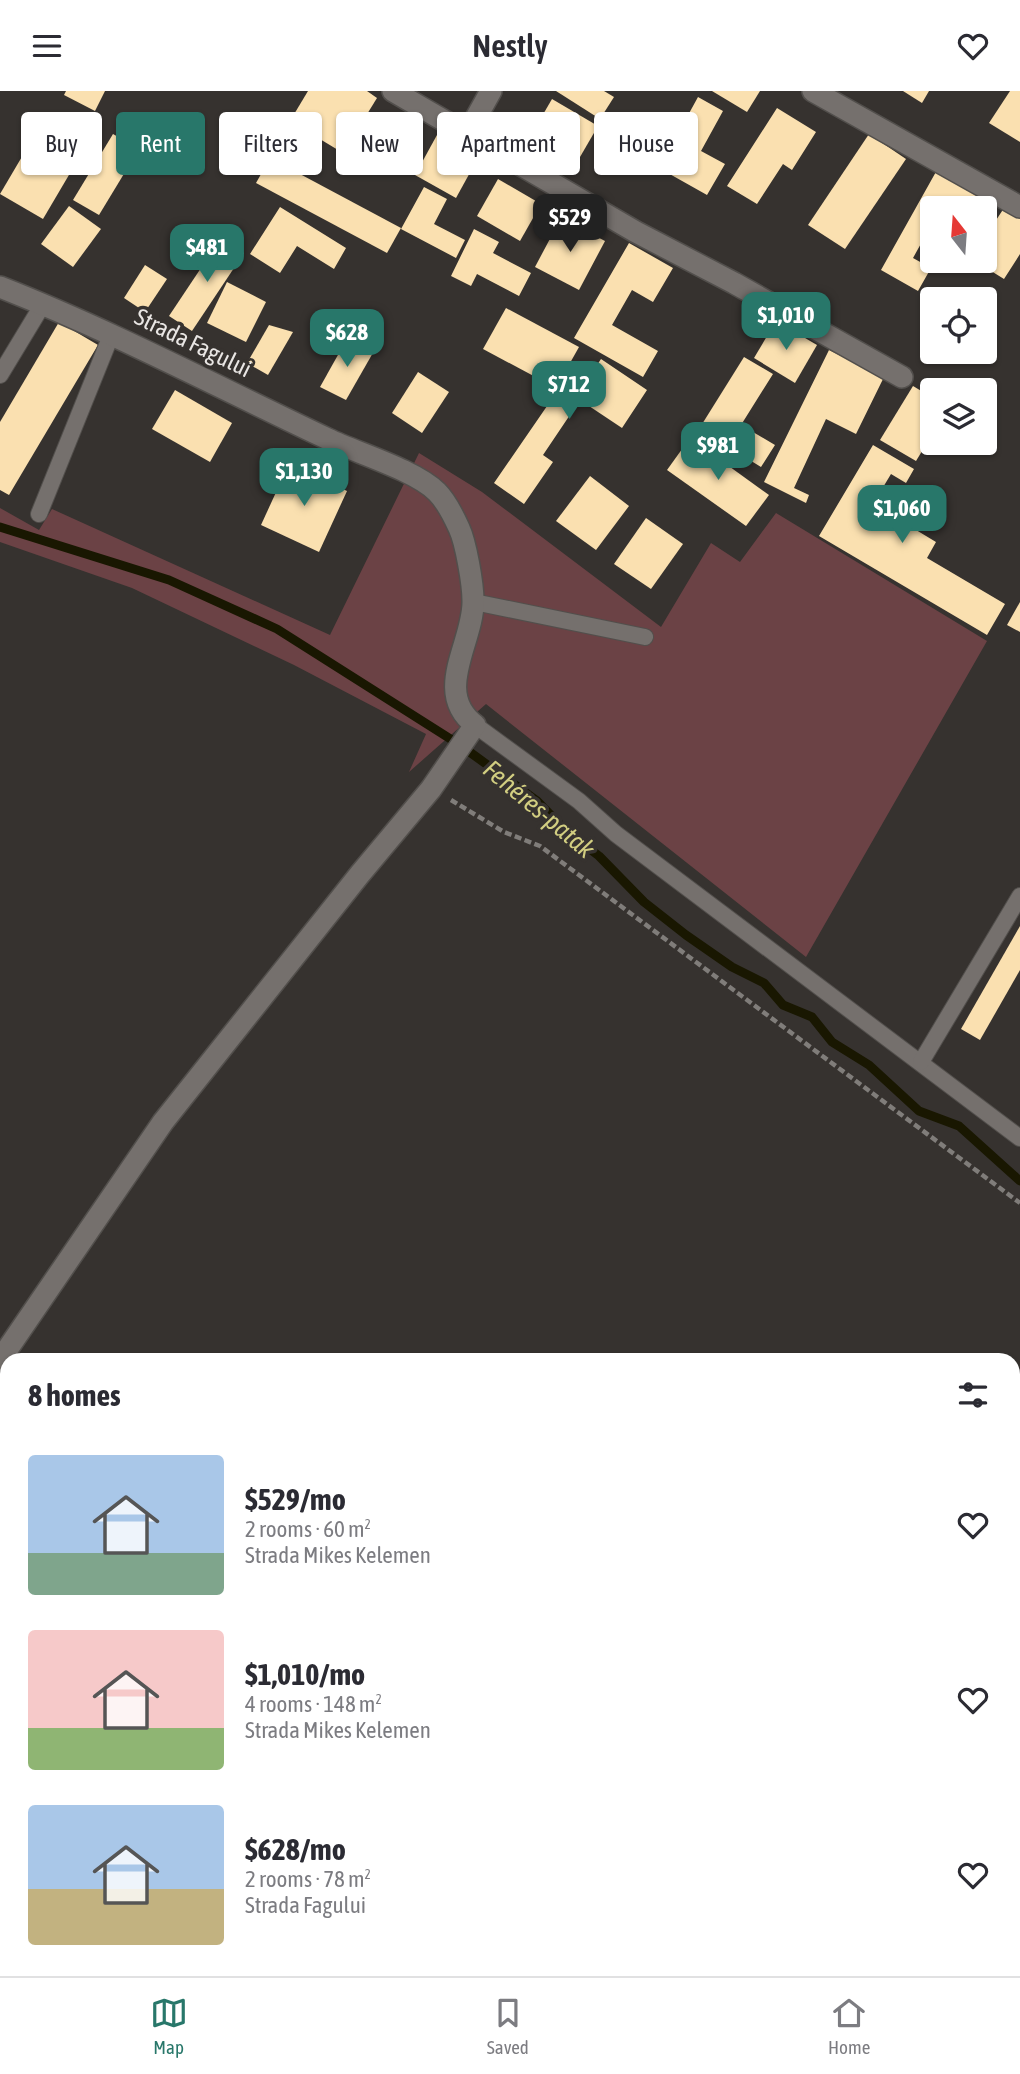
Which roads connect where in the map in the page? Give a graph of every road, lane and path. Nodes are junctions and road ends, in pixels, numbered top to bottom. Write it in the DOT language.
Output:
graph roads {
  1 [pos="393,91"];
  2 [pos="491,91"];
  3 [pos="813,91"];
  4 [pos="479,112"];
  5 [pos="437,117"];
  6 [pos="538,175"];
  7 [pos="1020,207"];
  8 [pos="0,287"];
  9 [pos="43,304"];
  10 [pos="112,333"];
  11 [pos="0,375"];
  12 [pos="902,377"];
  13 [pos="39,514"];
  14 [pos="474,602"];
  15 [pos="645,637"];
  16 [pos="473,727"];
  17 [pos="431,789"];
  18 [pos="1020,896"];
  19 [pos="921,1062"];
  20 [pos="1020,1138"];
  21 [pos="1020,1203"];
  22 [pos="5,1353"];
  1 -- 5 [label="street"];
  2 -- 4 [label="street"];
  3 -- 7 [label="street"];
  6 -- 12 [label="street"];
  8 -- 9 [label="street, Strada Fagului"];
  9 -- 10 [label="street, Strada Fagului"];
  9 -- 11 [label="lane"];
  10 -- 13 [label="lane"];
  10 -- 14 [label="street, Strada Fagului"];
  14 -- 15 [label="lane"];
  14 -- 16 [label="street, Strada Fagului"];
  16 -- 17 [label="street"];
  16 -- 19 [label="lane"];
  17 -- 21 [label="path"];
  17 -- 22 [label="street"];
  18 -- 19 [label="lane"];
  19 -- 20 [label="lane"];
}
